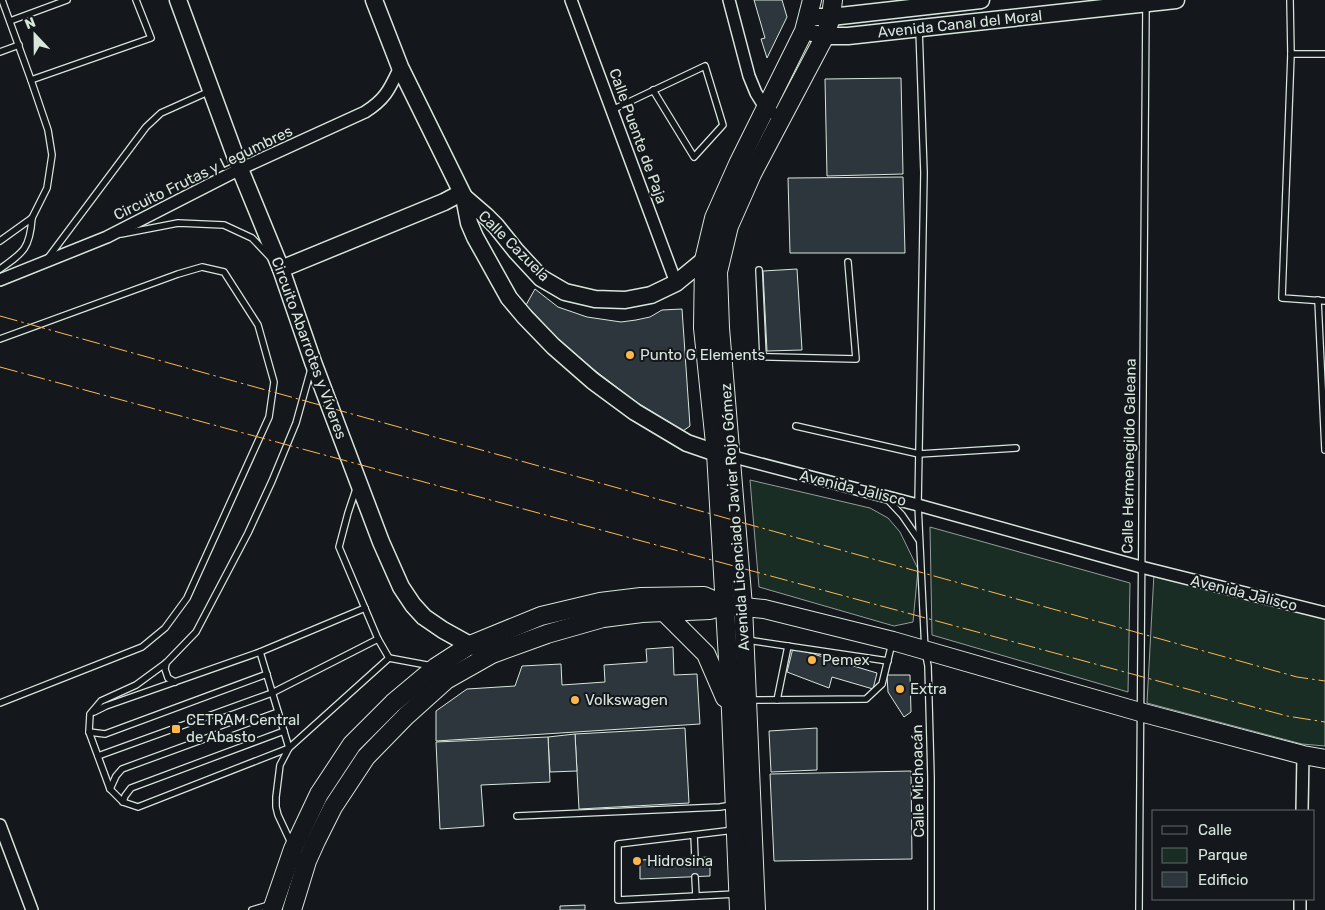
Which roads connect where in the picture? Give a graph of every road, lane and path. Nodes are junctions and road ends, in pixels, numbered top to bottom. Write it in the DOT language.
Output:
graph roads {
  1 [pos="2,0"];
  2 [pos="67,0"];
  3 [pos="136,0"];
  4 [pos="178,0"];
  5 [pos="374,0"];
  6 [pos="571,0"];
  7 [pos="729,0"];
  8 [pos="981,0"];
  9 [pos="1176,0"];
  10 [pos="1290,0"];
  11 [pos="1146,3"];
  12 [pos="832,8"];
  13 [pos="808,16"];
  14 [pos="10,21"];
  15 [pos="919,29"];
  16 [pos="825,36"];
  17 [pos="18,44"];
  18 [pos="0,52"];
  19 [pos="1291,54"];
  20 [pos="1325,54"];
  21 [pos="400,67"];
  22 [pos="31,80"];
  23 [pos="653,90"];
  24 [pos="211,91"];
  25 [pos="766,109"];
  26 [pos="612,110"];
  27 [pos="782,118"];
  28 [pos="759,143"];
  29 [pos="240,169"];
  30 [pos="462,195"];
  31 [pos="32,218"];
  32 [pos="469,223"];
  33 [pos="107,237"];
  34 [pos="0,241"];
  35 [pos="704,260"];
  36 [pos="45,262"];
  37 [pos="848,262"];
  38 [pos="0,269"];
  39 [pos="281,269"];
  40 [pos="759,270"];
  41 [pos="0,280"];
  42 [pos="676,283"];
  43 [pos="1318,300"];
  44 [pos="1325,301"];
  45 [pos="0,339"];
  46 [pos="714,355"];
  47 [pos="763,356"];
  48 [pos="313,362"];
  49 [pos="796,426"];
  50 [pos="1016,448"];
  51 [pos="1325,450"];
  52 [pos="919,454"];
  53 [pos="723,455"];
  54 [pos="359,482"];
  55 [pos="886,497"];
  56 [pos="918,505"];
  57 [pos="920,542"];
  58 [pos="1141,567"];
  59 [pos="725,605"];
  60 [pos="743,606"];
  61 [pos="365,608"];
  62 [pos="664,612"];
  63 [pos="1325,613"];
  64 [pos="378,639"];
  65 [pos="745,640"];
  66 [pos="893,642"];
  67 [pos="470,645"];
  68 [pos="788,646"];
  69 [pos="925,651"];
  70 [pos="260,652"];
  71 [pos="492,654"];
  72 [pos="389,658"];
  73 [pos="888,661"];
  74 [pos="166,663"];
  75 [pos="436,667"];
  76 [pos="267,674"];
  77 [pos="175,682"];
  78 [pos="272,693"];
  79 [pos="748,700"];
  80 [pos="777,700"];
  81 [pos="0,703"];
  82 [pos="731,711"];
  83 [pos="278,712"];
  84 [pos="1140,712"];
  85 [pos="90,714"];
  86 [pos="284,731"];
  87 [pos="90,732"];
  88 [pos="289,748"];
  89 [pos="1303,755"];
  90 [pos="98,756"];
  91 [pos="1325,759"];
  92 [pos="110,789"];
  93 [pos="123,802"];
  94 [pos="734,805"];
  95 [pos="1302,810"];
  96 [pos="517,816"];
  97 [pos="0,825"];
  98 [pos="744,829"];
  99 [pos="694,835"];
  100 [pos="293,849"];
  101 [pos="694,858"];
  102 [pos="307,861"];
  103 [pos="695,877"];
  104 [pos="696,896"];
  105 [pos="747,902"];
  106 [pos="273,907"];
  107 [pos="32,910"];
  108 [pos="252,910"];
  109 [pos="292,910"];
  110 [pos="931,910"];
  111 [pos="1139,910"];
  1 -- 14 [label="lane"];
  2 -- 14 [label="lane"];
  3 -- 22 [label="lane"];
  4 -- 24 [label="main road, Circuito Abarrotes y Víveres"];
  5 -- 21 [label="main road, Calle Cazuela"];
  6 -- 26 [label="street, Calle Puente de Paja"];
  7 -- 25 [label="street"];
  8 -- 12 [label="main road, Avenida Canal del Moral"];
  9 -- 11 [label="main road, Avenida Canal del Moral"];
  10 -- 19 [label="lane"];
  11 -- 15 [label="main road, Avenida Canal del Moral"];
  11 -- 58 [label="lane, Calle Hermenegildo Galeana"];
  12 -- 13 [label="main road, Avenida Canal del Moral"];
  12 -- 16 [label="main road, Avenida Licenciado Javier Rojo Gómez"];
  13 -- 16 [label="main road, Avenida Canal del Moral"];
  13 -- 25 [label="main road, Avenida Licenciado Javier Rojo Gómez"];
  14 -- 17 [label="lane"];
  15 -- 16 [label="main road, Avenida Canal del Moral"];
  15 -- 52 [label="lane, Calle Michoacán"];
  16 -- 27 [label="main road, Avenida Licenciado Javier Rojo Gómez"];
  17 -- 18 [label="lane"];
  17 -- 22 [label="lane"];
  19 -- 20 [label="lane"];
  19 -- 43 [label="lane"];
  21 -- 29 [label="street, Circuito Frutas y Legumbres"];
  21 -- 30 [label="main road, Calle Cazuela"];
  22 -- 31 [label="lane"];
  23 -- 23 [label="lane"];
  23 -- 26 [label="lane"];
  24 -- 29 [label="main road, Circuito Abarrotes y Víveres"];
  24 -- 36 [label="lane"];
  25 -- 27 [label="street"];
  25 -- 28 [label="main road, Avenida Licenciado Javier Rojo Gómez"];
  26 -- 42 [label="street, Calle Puente de Paja"];
  27 -- 28 [label="main road, Avenida Licenciado Javier Rojo Gómez"];
  28 -- 35 [label="main road, Avenida Licenciado Javier Rojo Gómez"];
  28 -- 46 [label="main road, Avenida Licenciado Javier Rojo Gómez"];
  29 -- 33 [label="street, Circuito Frutas y Legumbres"];
  29 -- 39 [label="main road, Circuito Abarrotes y Víveres"];
  30 -- 32 [label="main road, Calle Cazuela"];
  30 -- 39 [label="main road"];
  30 -- 42 [label="main road, Calle Cazuela"];
  31 -- 34 [label="lane"];
  31 -- 38 [label="lane"];
  32 -- 53 [label="main road, Avenida Jalisco"];
  33 -- 36 [label="street, Circuito Frutas y Legumbres"];
  33 -- 39 [label="lane"];
  35 -- 42 [label="main road, Calle Cazuela"];
  35 -- 46 [label="main road, Avenida Licenciado Javier Rojo Gómez"];
  36 -- 41 [label="street, Circuito Frutas y Legumbres"];
  37 -- 47 [label="lane"];
  39 -- 48 [label="main road, Circuito Abarrotes y Víveres"];
  40 -- 47 [label="lane"];
  43 -- 44 [label="lane"];
  43 -- 51 [label="lane"];
  45 -- 81 [label="lane"];
  46 -- 47 [label="lane"];
  46 -- 53 [label="main road, Avenida Licenciado Javier Rojo Gómez"];
  48 -- 54 [label="main road, Circuito Abarrotes y Víveres"];
  48 -- 74 [label="lane"];
  49 -- 52 [label="lane"];
  50 -- 52 [label="lane"];
  52 -- 56 [label="lane, Calle Michoacán"];
  53 -- 55 [label="street, Avenida Jalisco"];
  53 -- 59 [label="main road, Avenida Licenciado Javier Rojo Gómez"];
  53 -- 60 [label="main road, Avenida Licenciado Javier Rojo Gómez"];
  54 -- 61 [label="lane"];
  54 -- 67 [label="main road, Circuito Abarrotes y Víveres"];
  55 -- 56 [label="street, Avenida Jalisco"];
  55 -- 57 [label="lane"];
  56 -- 57 [label="lane, Calle Michoacán"];
  56 -- 58 [label="street, Avenida Jalisco"];
  57 -- 69 [label="lane, Calle Michoacán"];
  58 -- 63 [label="street, Avenida Jalisco"];
  58 -- 84 [label="lane, Calle Hermenegildo Galeana"];
  59 -- 60 [label="main road"];
  59 -- 62 [label="main road"];
  59 -- 67 [label="main road"];
  59 -- 82 [label="main road, Avenida Licenciado Javier Rojo Gómez"];
  60 -- 65 [label="main road, Avenida Licenciado Javier Rojo Gómez"];
  60 -- 66 [label="main road"];
  61 -- 64 [label="lane"];
  61 -- 70 [label="lane"];
  62 -- 71 [label="main road"];
  62 -- 82 [label="main road"];
  64 -- 72 [label="lane"];
  64 -- 78 [label="lane"];
  65 -- 68 [label="lane"];
  65 -- 79 [label="main road, Avenida Licenciado Javier Rojo Gómez"];
  66 -- 69 [label="main road"];
  66 -- 73 [label="lane"];
  67 -- 71 [label="main road, Circuito Abarrotes y Víveres"];
  67 -- 75 [label="main road"];
  68 -- 73 [label="lane"];
  68 -- 80 [label="lane"];
  69 -- 84 [label="main road"];
  69 -- 110 [label="lane, Calle Michoacán"];
  70 -- 76 [label="lane"];
  70 -- 77 [label="lane"];
  71 -- 102 [label="main road"];
  72 -- 75 [label="lane"];
  72 -- 88 [label="lane"];
  73 -- 80 [label="lane"];
  74 -- 77 [label="lane"];
  74 -- 85 [label="lane"];
  75 -- 100 [label="main road"];
  76 -- 78 [label="lane"];
  76 -- 87 [label="lane"];
  77 -- 85 [label="lane"];
  78 -- 83 [label="lane"];
  78 -- 90 [label="lane"];
  79 -- 80 [label="lane"];
  79 -- 98 [label="main road, Avenida Licenciado Javier Rojo Gómez"];
  82 -- 94 [label="main road, Avenida Licenciado Javier Rojo Gómez"];
  83 -- 86 [label="lane"];
  83 -- 92 [label="lane"];
  84 -- 89 [label="main road"];
  84 -- 111 [label="lane, Calle Hermenegildo Galeana"];
  85 -- 87 [label="lane"];
  86 -- 88 [label="lane"];
  86 -- 93 [label="lane"];
  87 -- 90 [label="lane"];
  88 -- 93 [label="lane"];
  88 -- 100 [label="lane"];
  89 -- 91 [label="main road"];
  89 -- 95 [label="street"];
  90 -- 92 [label="lane"];
  92 -- 93 [label="lane"];
  94 -- 96 [label="lane"];
  94 -- 98 [label="main road, Avenida Licenciado Javier Rojo Gómez"];
  97 -- 107 [label="street"];
  98 -- 99 [label="lane"];
  98 -- 105 [label="main road, Avenida Licenciado Javier Rojo Gómez"];
  99 -- 101 [label="lane"];
  99 -- 104 [label="lane"];
  100 -- 102 [label="lane"];
  100 -- 106 [label="main road"];
  102 -- 109 [label="main road"];
  103 -- 104 [label="lane"];
  104 -- 105 [label="lane"];
  106 -- 108 [label="lane"];
}
